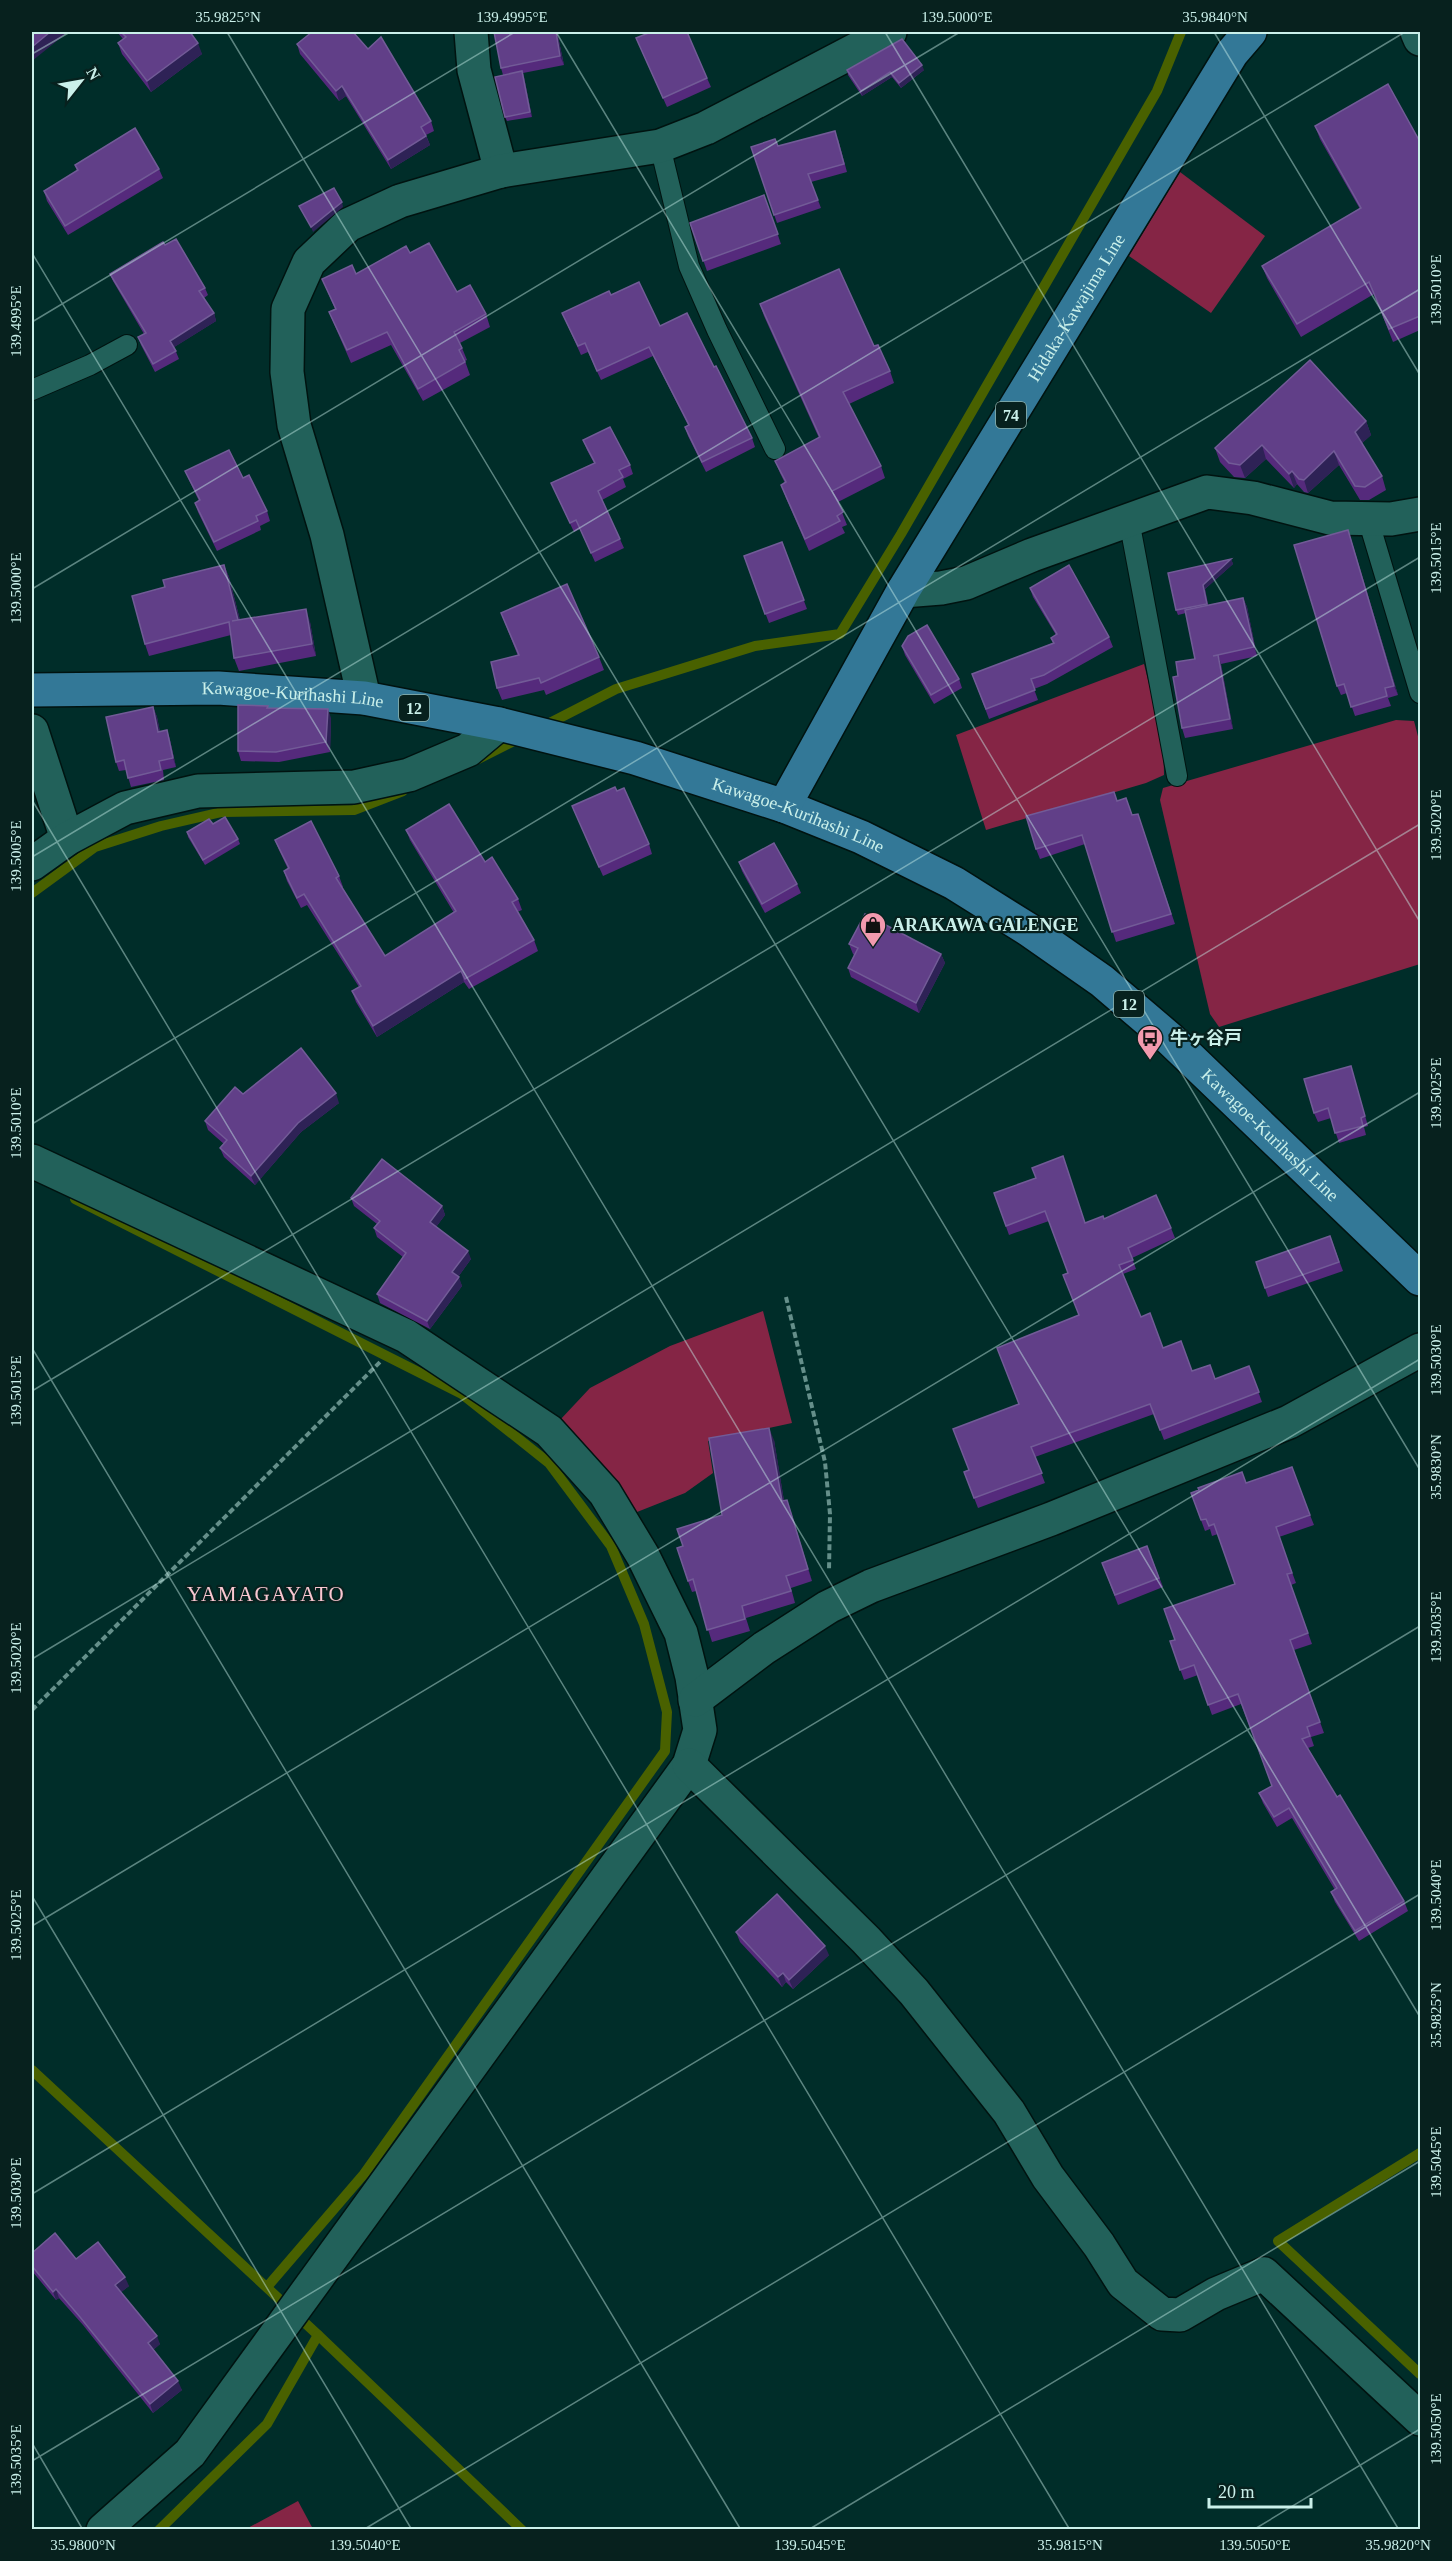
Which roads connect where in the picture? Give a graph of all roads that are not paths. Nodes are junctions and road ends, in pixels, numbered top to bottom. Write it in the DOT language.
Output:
graph roads {
  1 [pos="471,32"];
  2 [pos="890,32"];
  3 [pos="1250,32"];
  4 [pos="1417,32"];
  5 [pos="1420,39"];
  6 [pos="660,146"];
  7 [pos="501,171"];
  8 [pos="127,345"];
  9 [pos="32,390"];
  10 [pos="775,448"];
  11 [pos="1420,514"];
  12 [pos="1368,519"];
  13 [pos="1129,520"];
  14 [pos="903,591"];
  15 [pos="32,690"];
  16 [pos="1420,693"];
  17 [pos="364,698"];
  18 [pos="499,724"];
  19 [pos="32,731"];
  20 [pos="1177,776"];
  21 [pos="784,806"];
  22 [pos="67,839"];
  23 [pos="32,864"];
  24 [pos="32,1161"];
  25 [pos="1420,1279"];
  26 [pos="1420,1350"];
  27 [pos="695,1700"];
  28 [pos="689,1765"];
  29 [pos="1420,2418"];
  30 [pos="103,2529"];
  1 -- 7 [label="street"];
  2 -- 6 [label="street"];
  3 -- 14 [label="main road, Hidaka-Kawajima Line / 74"];
  4 -- 5 [label="street"];
  6 -- 7 [label="street"];
  6 -- 10 [label="lane"];
  7 -- 17 [label="street"];
  8 -- 9 [label="lane"];
  11 -- 12 [label="street"];
  12 -- 13 [label="street"];
  12 -- 16 [label="lane"];
  13 -- 14 [label="street"];
  13 -- 20 [label="lane"];
  14 -- 21 [label="main road, Hidaka-Kawajima Line / 74"];
  15 -- 17 [label="main road, Kawagoe-Kurihashi Line / 12"];
  17 -- 18 [label="main road, Kawagoe-Kurihashi Line / 12"];
  18 -- 21 [label="main road, Kawagoe-Kurihashi Line / 12"];
  18 -- 22 [label="street"];
  19 -- 22 [label="street"];
  21 -- 25 [label="main road, Kawagoe-Kurihashi Line / 12"];
  22 -- 23 [label="street"];
  24 -- 27 [label="street"];
  26 -- 27 [label="street"];
  27 -- 28 [label="street"];
  28 -- 29 [label="street"];
  28 -- 30 [label="street"];
}
